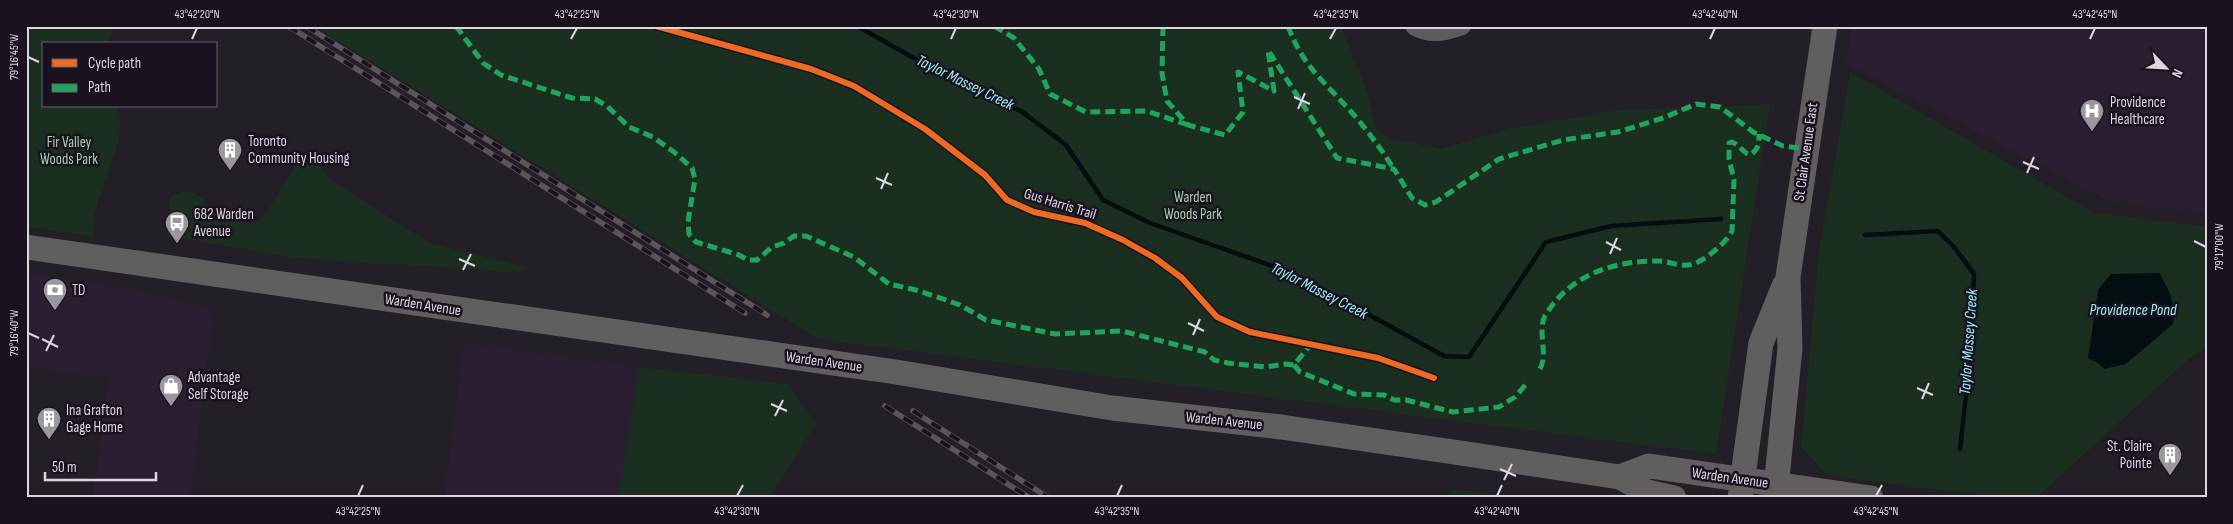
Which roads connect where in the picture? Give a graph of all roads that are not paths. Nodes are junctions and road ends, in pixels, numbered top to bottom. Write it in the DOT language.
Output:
graph roads {
  1 [pos="1414,26"];
  2 [pos="1462,26"];
  3 [pos="1825,26"];
  4 [pos="26,247"];
  5 [pos="1788,277"];
  6 [pos="1620,477"];
  7 [pos="1741,489"];
  8 [pos="1776,491"];
  9 [pos="1674,498"];
  10 [pos="1871,498"];
  1 -- 2 [label="street"];
  3 -- 5 [label="main road, St Clair Avenue East"];
  4 -- 6 [label="main road, Warden Avenue"];
  5 -- 7 [label="main road, St Clair Avenue East"];
  5 -- 8 [label="main road, St Clair Avenue East"];
  6 -- 7 [label="main road, Warden Avenue"];
  6 -- 9 [label="main road, Warden Avenue"];
  7 -- 8 [label="main road, Warden Avenue"];
  8 -- 10 [label="main road, Warden Avenue"];
}
